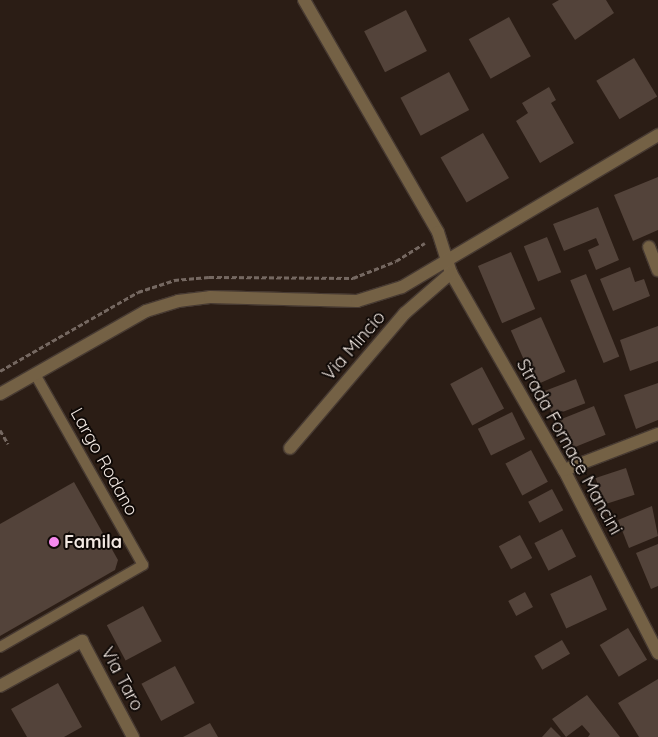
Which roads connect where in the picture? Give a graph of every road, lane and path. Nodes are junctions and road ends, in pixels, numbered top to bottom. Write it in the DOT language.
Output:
graph roads {
  1 [pos="304,0"];
  2 [pos="658,135"];
  3 [pos="649,247"];
  4 [pos="451,266"];
  5 [pos="658,270"];
  6 [pos="35,374"];
  7 [pos="0,394"];
  8 [pos="0,430"];
  9 [pos="658,434"];
  10 [pos="8,444"];
  11 [pos="290,448"];
  12 [pos="564,470"];
  13 [pos="0,647"];
  14 [pos="658,653"];
  15 [pos="0,686"];
  16 [pos="133,737"];
  1 -- 4 [label="street, Strada Fornace Mancini"];
  2 -- 4 [label="street"];
  3 -- 5 [label="street"];
  4 -- 6 [label="street"];
  4 -- 11 [label="street, Via Mincio"];
  4 -- 12 [label="street, Strada Fornace Mancini"];
  6 -- 7 [label="street"];
  6 -- 13 [label="lane, Largo Rodano"];
  8 -- 10 [label="path"];
  9 -- 12 [label="street"];
  12 -- 14 [label="street, Strada Fornace Mancini"];
  15 -- 16 [label="street, Via Taro"];
}
